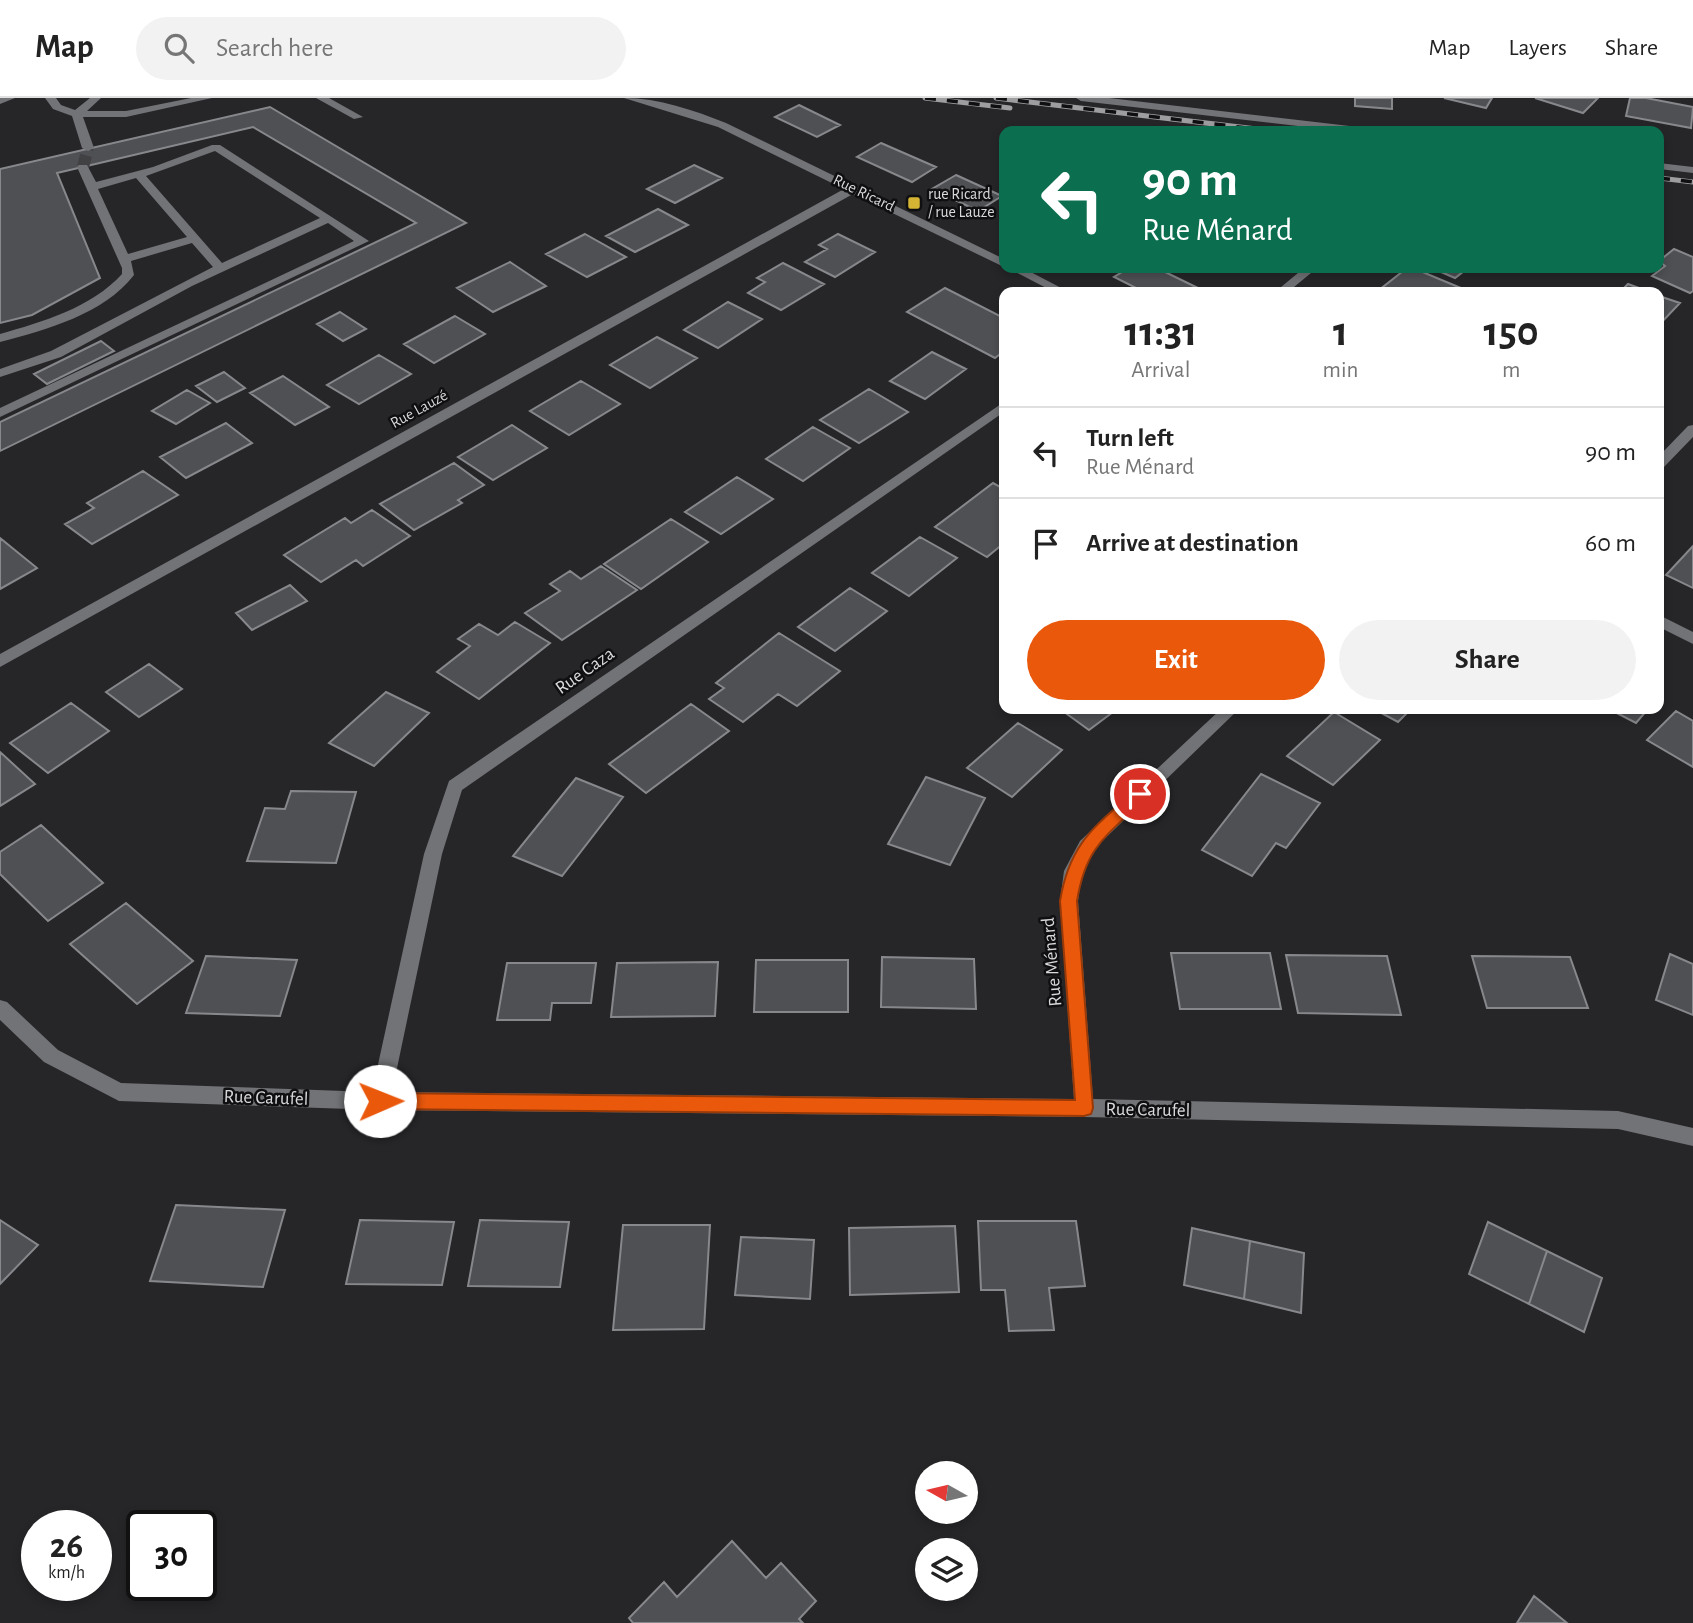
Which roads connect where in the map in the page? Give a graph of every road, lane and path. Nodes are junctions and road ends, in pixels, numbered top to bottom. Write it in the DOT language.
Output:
graph roads {
  1 [pos="10,98"];
  2 [pos="50,98"];
  3 [pos="96,98"];
  4 [pos="206,98"];
  5 [pos="321,98"];
  6 [pos="629,98"];
  7 [pos="1081,98"];
  8 [pos="0,100"];
  9 [pos="77,114"];
  10 [pos="358,117"];
  11 [pos="1324,126"];
  12 [pos="88,148"];
  13 [pos="83,167"];
  14 [pos="1664,167"];
  15 [pos="1693,170"];
  16 [pos="139,175"];
  17 [pos="92,187"];
  18 [pos="855,188"];
  19 [pos="328,218"];
  20 [pos="194,239"];
  21 [pos="124,259"];
  22 [pos="999,260"];
  23 [pos="220,268"];
  24 [pos="1024,273"];
  25 [pos="1305,273"];
  26 [pos="1053,287"];
  27 [pos="1287,287"];
  28 [pos="0,338"];
  29 [pos="0,373"];
  30 [pos="999,409"];
  31 [pos="0,413"];
  32 [pos="1693,429"];
  33 [pos="1664,459"];
  34 [pos="1664,623"];
  35 [pos="1693,639"];
  36 [pos="0,660"];
  37 [pos="1226,714"];
  38 [pos="0,1007"];
  39 [pos="380,1101"];
  40 [pos="1084,1108"];
  41 [pos="1693,1137"];
  1 -- 8 [label="street"];
  2 -- 9 [label="street"];
  3 -- 9 [label="street"];
  4 -- 9 [label="street"];
  5 -- 10 [label="street"];
  6 -- 18 [label="street, Rue Ricard"];
  7 -- 11 [label="street"];
  9 -- 12 [label="street"];
  13 -- 17 [label="street"];
  14 -- 15 [label="street"];
  16 -- 17 [label="street"];
  16 -- 19 [label="street"];
  16 -- 20 [label="street"];
  17 -- 21 [label="street"];
  18 -- 22 [label="street, Rue Ricard"];
  18 -- 36 [label="street, Rue Lauzé"];
  19 -- 23 [label="street"];
  19 -- 31 [label="street"];
  20 -- 21 [label="street"];
  20 -- 23 [label="street"];
  21 -- 28 [label="street"];
  23 -- 29 [label="street"];
  24 -- 26 [label="street"];
  25 -- 27 [label="street"];
  30 -- 39 [label="street, Rue Caza"];
  32 -- 33 [label="street"];
  34 -- 35 [label="street"];
  37 -- 40 [label="street, Rue Ménard"];
  38 -- 39 [label="street, Rue Carufel"];
  39 -- 40 [label="street, Rue Carufel"];
  40 -- 41 [label="street, Rue Carufel"];
}
